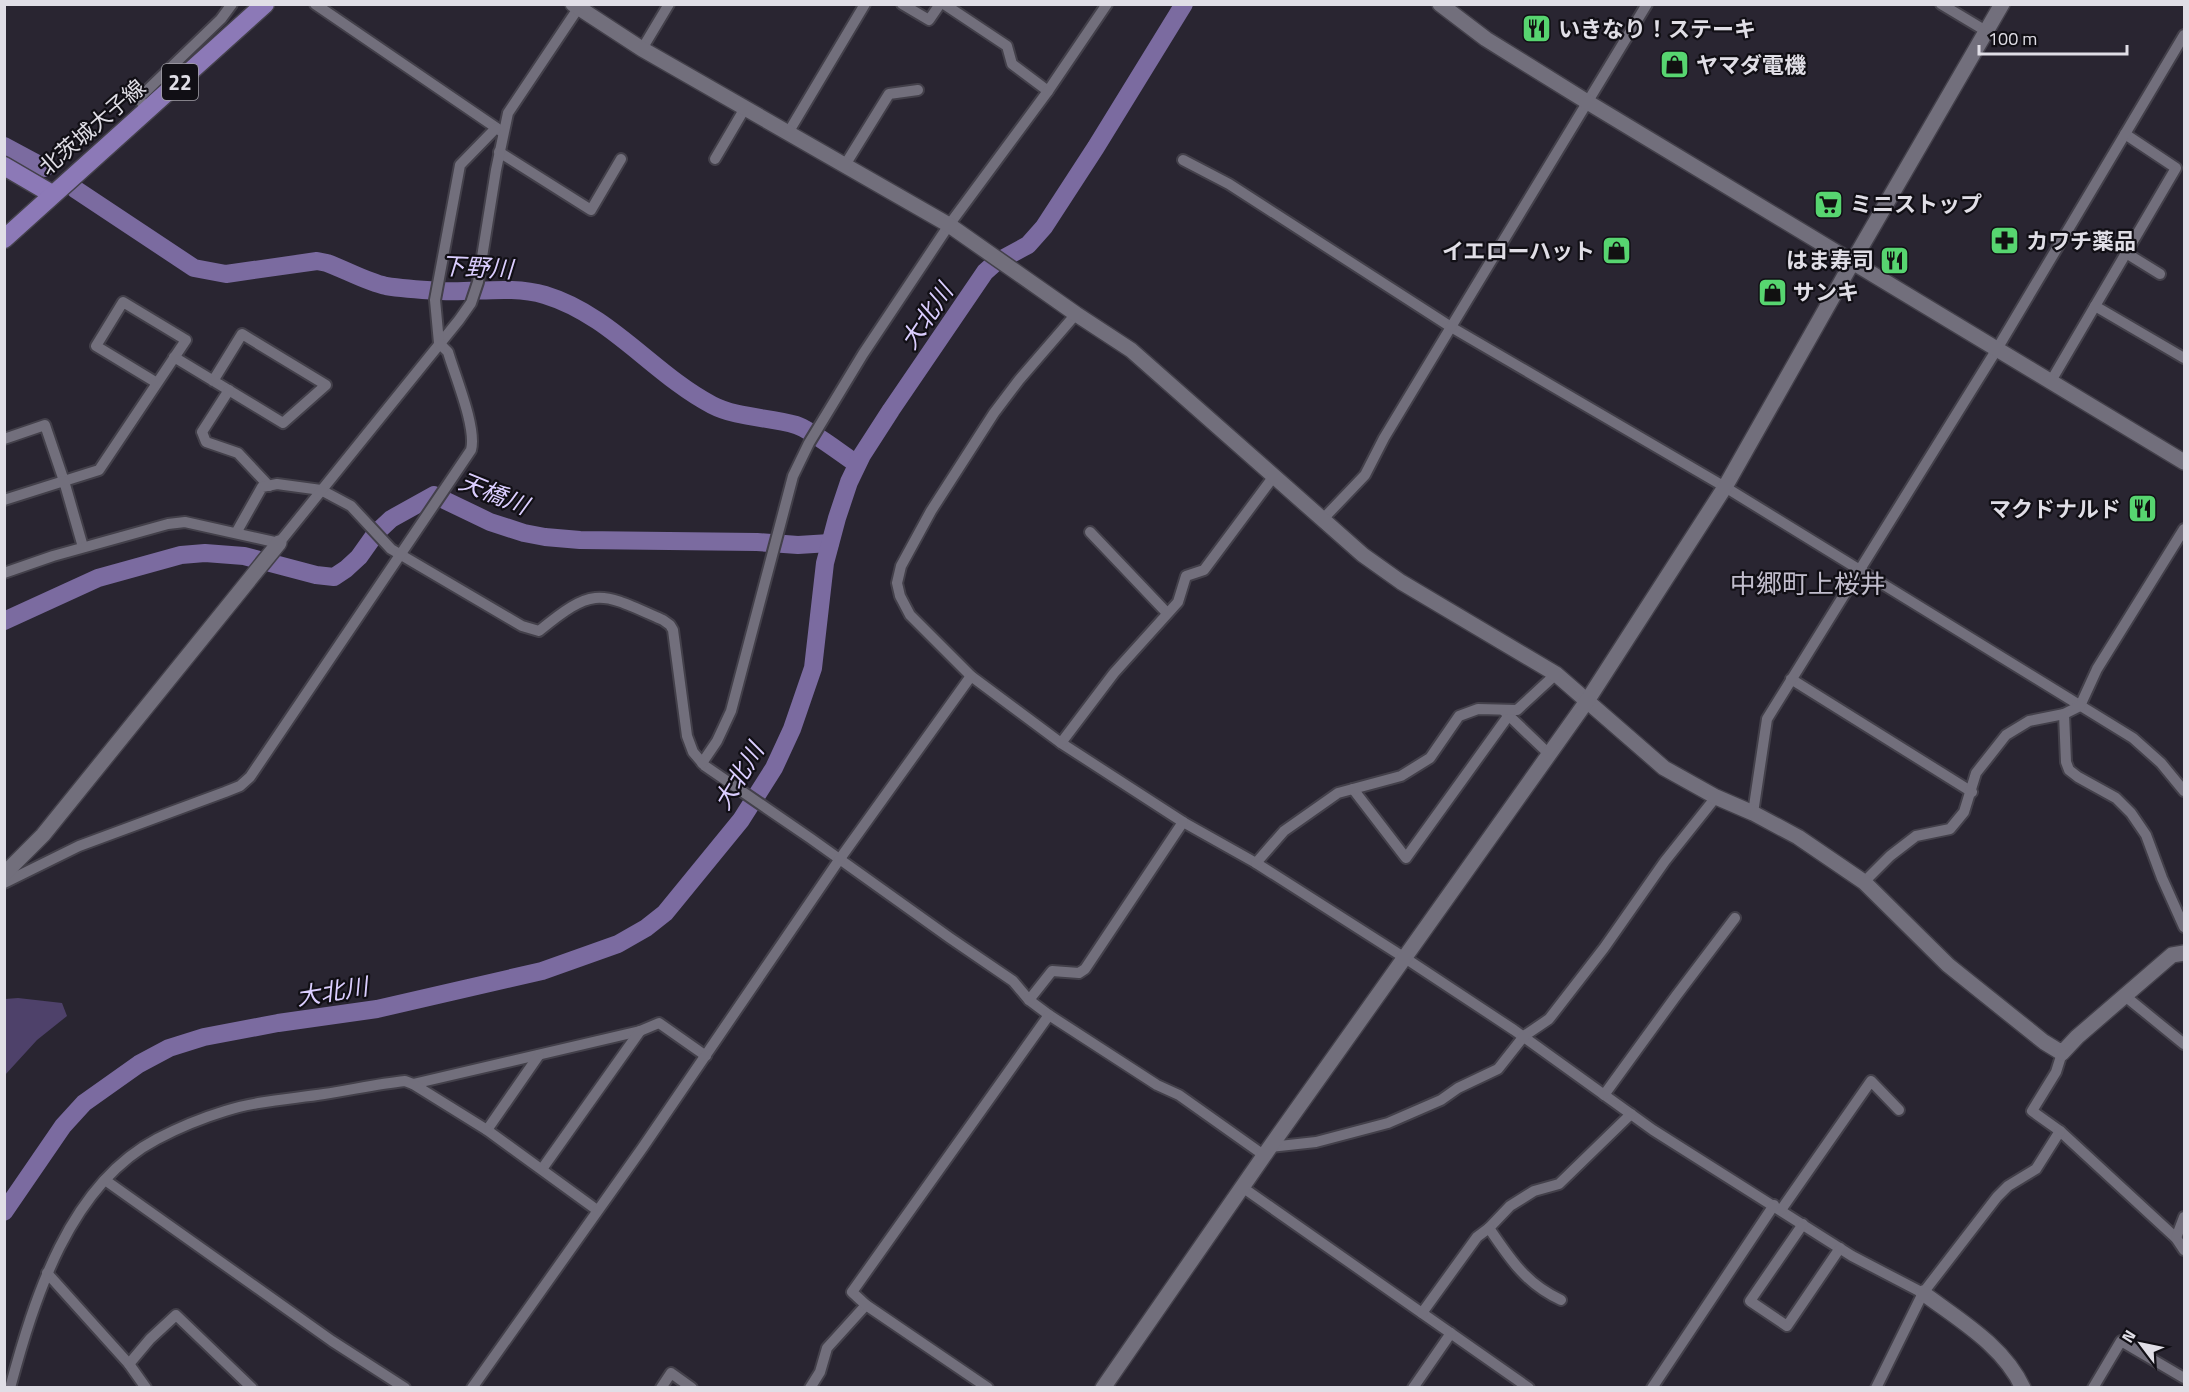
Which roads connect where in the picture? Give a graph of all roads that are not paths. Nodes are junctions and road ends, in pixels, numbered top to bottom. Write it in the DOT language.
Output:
graph roads {
  1 [pos="232,4"];
  2 [pos="265,4"];
  3 [pos="315,4"];
  4 [pos="669,4"];
  5 [pos="865,4"];
  6 [pos="942,4"];
  7 [pos="1107,4"];
  8 [pos="1440,4"];
  9 [pos="1647,4"];
  10 [pos="1941,4"];
  11 [pos="2002,4"];
  12 [pos="904,5"];
  13 [pos="578,6"];
  14 [pos="1986,31"];
  15 [pos="2184,34"];
  16 [pos="642,49"];
  17 [pos="918,90"];
  18 [pos="1048,91"];
  19 [pos="1588,103"];
  20 [pos="746,108"];
  21 [pos="147,111"];
  22 [pos="500,130"];
  23 [pos="788,133"];
  24 [pos="2125,134"];
  25 [pos="499,152"];
  26 [pos="621,159"];
  27 [pos="715,159"];
  28 [pos="1183,160"];
  29 [pos="845,165"];
  30 [pos="4,166"];
  31 [pos="52,194"];
  32 [pos="952,227"];
  33 [pos="4,239"];
  34 [pos="2126,253"];
  35 [pos="1853,261"];
  36 [pos="2160,274"];
  37 [pos="2095,306"];
  38 [pos="1071,310"];
  39 [pos="1451,327"];
  40 [pos="439,343"];
  41 [pos="1996,349"];
  42 [pos="174,357"];
  43 [pos="2184,358"];
  44 [pos="213,381"];
  45 [pos="2051,381"];
  46 [pos="158,383"];
  47 [pos="229,390"];
  48 [pos="4,439"];
  49 [pos="2184,462"];
  50 [pos="1274,476"];
  51 [pos="64,481"];
  52 [pos="269,486"];
  53 [pos="1725,487"];
  54 [pos="321,490"];
  55 [pos="4,500"];
  56 [pos="1322,520"];
  57 [pos="2184,529"];
  58 [pos="1090,532"];
  59 [pos="236,533"];
  60 [pos="279,543"];
  61 [pos="83,547"];
  62 [pos="400,556"];
  63 [pos="1858,569"];
  64 [pos="4,573"];
  65 [pos="1167,613"];
  66 [pos="1556,674"];
  67 [pos="971,676"];
  68 [pos="1791,679"];
  69 [pos="1587,701"];
  70 [pos="2080,706"];
  71 [pos="1505,712"];
  72 [pos="2064,714"];
  73 [pos="1061,743"];
  74 [pos="1550,754"];
  75 [pos="704,765"];
  76 [pos="1353,789"];
  77 [pos="2184,791"];
  78 [pos="1972,792"];
  79 [pos="1716,797"];
  80 [pos="1753,813"];
  81 [pos="1183,822"];
  82 [pos="839,860"];
  83 [pos="1256,863"];
  84 [pos="4,874"];
  85 [pos="1864,882"];
  86 [pos="4,883"];
  87 [pos="1735,918"];
  88 [pos="2183,918"];
  89 [pos="2184,952"];
  90 [pos="1405,958"];
  91 [pos="2125,996"];
  92 [pos="1029,1000"];
  93 [pos="1049,1015"];
  94 [pos="640,1031"];
  95 [pos="1524,1037"];
  96 [pos="2184,1044"];
  97 [pos="2062,1053"];
  98 [pos="539,1055"];
  99 [pos="706,1056"];
  100 [pos="413,1084"];
  101 [pos="1604,1095"];
  102 [pos="1899,1110"];
  103 [pos="1631,1114"];
  104 [pos="487,1130"];
  105 [pos="2060,1131"];
  106 [pos="1268,1151"];
  107 [pos="542,1169"];
  108 [pos="105,1180"];
  109 [pos="1242,1187"];
  110 [pos="1778,1208"];
  111 [pos="597,1210"];
  112 [pos="2184,1217"];
  113 [pos="1803,1224"];
  114 [pos="1489,1228"];
  115 [pos="2176,1238"];
  116 [pos="1840,1248"];
  117 [pos="2184,1250"];
  118 [pos="46,1273"];
  119 [pos="1923,1293"];
  120 [pos="1561,1300"];
  121 [pos="866,1305"];
  122 [pos="1422,1313"];
  123 [pos="1451,1333"];
  124 [pos="129,1364"];
  125 [pos="2184,1378"];
  126 [pos="10,1388"];
  127 [pos="146,1388"];
  128 [pos="252,1388"];
  129 [pos="405,1388"];
  130 [pos="472,1388"];
  131 [pos="661,1388"];
  132 [pos="692,1388"];
  133 [pos="810,1388"];
  134 [pos="988,1388"];
  135 [pos="1103,1388"];
  136 [pos="1413,1388"];
  137 [pos="1529,1388"];
  138 [pos="1652,1388"];
  139 [pos="1876,1388"];
  140 [pos="2023,1388"];
  141 [pos="2093,1388"];
  1 -- 21 [label="street"];
  2 -- 21 [label="main road, 北茨城大子線 / 22"];
  3 -- 22 [label="street"];
  4 -- 16 [label="street"];
  5 -- 23 [label="street"];
  6 -- 12 [label="street"];
  6 -- 18 [label="street"];
  7 -- 18 [label="street"];
  8 -- 19 [label="street"];
  9 -- 19 [label="street"];
  10 -- 14 [label="street"];
  11 -- 14 [label="street"];
  13 -- 16 [label="street"];
  13 -- 22 [label="street"];
  14 -- 35 [label="street"];
  15 -- 24 [label="street"];
  16 -- 20 [label="street"];
  17 -- 29 [label="street"];
  18 -- 32 [label="street"];
  19 -- 35 [label="street"];
  19 -- 39 [label="street"];
  20 -- 23 [label="street"];
  20 -- 27 [label="street"];
  21 -- 31 [label="main road, 北茨城大子線 / 22"];
  22 -- 25 [label="street"];
  22 -- 40 [label="street"];
  23 -- 29 [label="street"];
  24 -- 34 [label="street"];
  24 -- 41 [label="street"];
  25 -- 26 [label="street"];
  25 -- 40 [label="street"];
  28 -- 39 [label="street"];
  29 -- 32 [label="street"];
  30 -- 31 [label="main road"];
  31 -- 33 [label="main road, 北茨城大子線 / 22"];
  32 -- 38 [label="street"];
  32 -- 75 [label="street"];
  34 -- 36 [label="street"];
  34 -- 37 [label="street"];
  35 -- 41 [label="street"];
  35 -- 53 [label="street"];
  37 -- 43 [label="street"];
  37 -- 45 [label="street"];
  38 -- 50 [label="street"];
  38 -- 67 [label="street"];
  39 -- 53 [label="street"];
  39 -- 56 [label="street"];
  40 -- 54 [label="street"];
  40 -- 62 [label="street"];
  41 -- 45 [label="street"];
  41 -- 63 [label="street"];
  42 -- 44 [label="street"];
  42 -- 46 [label="street"];
  42 -- 46 [label="street"];
  44 -- 47 [label="street"];
  44 -- 47 [label="street"];
  45 -- 49 [label="street"];
  46 -- 51 [label="street"];
  47 -- 52 [label="street"];
  48 -- 51 [label="street"];
  50 -- 56 [label="street"];
  50 -- 65 [label="street"];
  51 -- 55 [label="street"];
  51 -- 61 [label="street"];
  52 -- 54 [label="street"];
  52 -- 59 [label="street"];
  53 -- 63 [label="street"];
  53 -- 69 [label="street"];
  54 -- 60 [label="street"];
  54 -- 62 [label="street"];
  56 -- 66 [label="street"];
  57 -- 70 [label="street"];
  58 -- 65 [label="street"];
  59 -- 60 [label="street"];
  59 -- 61 [label="street"];
  60 -- 84 [label="street"];
  61 -- 64 [label="street"];
  62 -- 75 [label="street"];
  62 -- 86 [label="street"];
  63 -- 68 [label="street"];
  63 -- 70 [label="street"];
  65 -- 73 [label="street"];
  66 -- 69 [label="street"];
  66 -- 71 [label="street"];
  67 -- 73 [label="street"];
  67 -- 82 [label="street"];
  68 -- 78 [label="street"];
  68 -- 80 [label="street"];
  69 -- 74 [label="street"];
  69 -- 79 [label="street"];
  70 -- 72 [label="street"];
  70 -- 77 [label="street"];
  71 -- 74 [label="street"];
  71 -- 76 [label="street"];
  71 -- 76 [label="street"];
  72 -- 78 [label="street"];
  72 -- 88 [label="street"];
  73 -- 81 [label="street"];
  74 -- 90 [label="street"];
  75 -- 82 [label="street"];
  76 -- 83 [label="street"];
  78 -- 85 [label="street"];
  79 -- 80 [label="street"];
  79 -- 95 [label="street"];
  80 -- 85 [label="street"];
  81 -- 83 [label="street"];
  81 -- 92 [label="street"];
  82 -- 92 [label="street"];
  82 -- 99 [label="street"];
  83 -- 90 [label="street"];
  85 -- 97 [label="street"];
  87 -- 101 [label="street"];
  89 -- 91 [label="street"];
  90 -- 95 [label="street"];
  90 -- 106 [label="street"];
  91 -- 96 [label="street"];
  91 -- 97 [label="street"];
  92 -- 93 [label="street"];
  93 -- 106 [label="street"];
  93 -- 121 [label="street"];
  94 -- 98 [label="street"];
  94 -- 99 [label="street"];
  94 -- 107 [label="street"];
  95 -- 101 [label="street"];
  95 -- 106 [label="street"];
  97 -- 105 [label="street"];
  98 -- 100 [label="street"];
  98 -- 104 [label="street"];
  99 -- 111 [label="street"];
  100 -- 104 [label="street"];
  100 -- 108 [label="street"];
  101 -- 103 [label="street"];
  102 -- 110 [label="street"];
  103 -- 110 [label="street"];
  103 -- 114 [label="street"];
  104 -- 107 [label="street"];
  105 -- 115 [label="street"];
  105 -- 119 [label="street"];
  106 -- 109 [label="street"];
  107 -- 111 [label="street"];
  108 -- 118 [label="street"];
  108 -- 129 [label="street"];
  109 -- 122 [label="street"];
  109 -- 135 [label="street"];
  110 -- 113 [label="street"];
  110 -- 138 [label="street"];
  111 -- 130 [label="street"];
  112 -- 115 [label="street"];
  113 -- 116 [label="street"];
  113 -- 116 [label="street"];
  114 -- 120 [label="street"];
  114 -- 122 [label="street"];
  115 -- 117 [label="street"];
  116 -- 119 [label="street"];
  118 -- 124 [label="street"];
  118 -- 126 [label="street"];
  119 -- 139 [label="street"];
  119 -- 140 [label="street"];
  121 -- 133 [label="street"];
  121 -- 134 [label="street"];
  122 -- 123 [label="street"];
  123 -- 136 [label="street"];
  123 -- 137 [label="street"];
  124 -- 127 [label="street"];
  124 -- 128 [label="street"];
  125 -- 141 [label="street"];
  131 -- 132 [label="street"];
}
